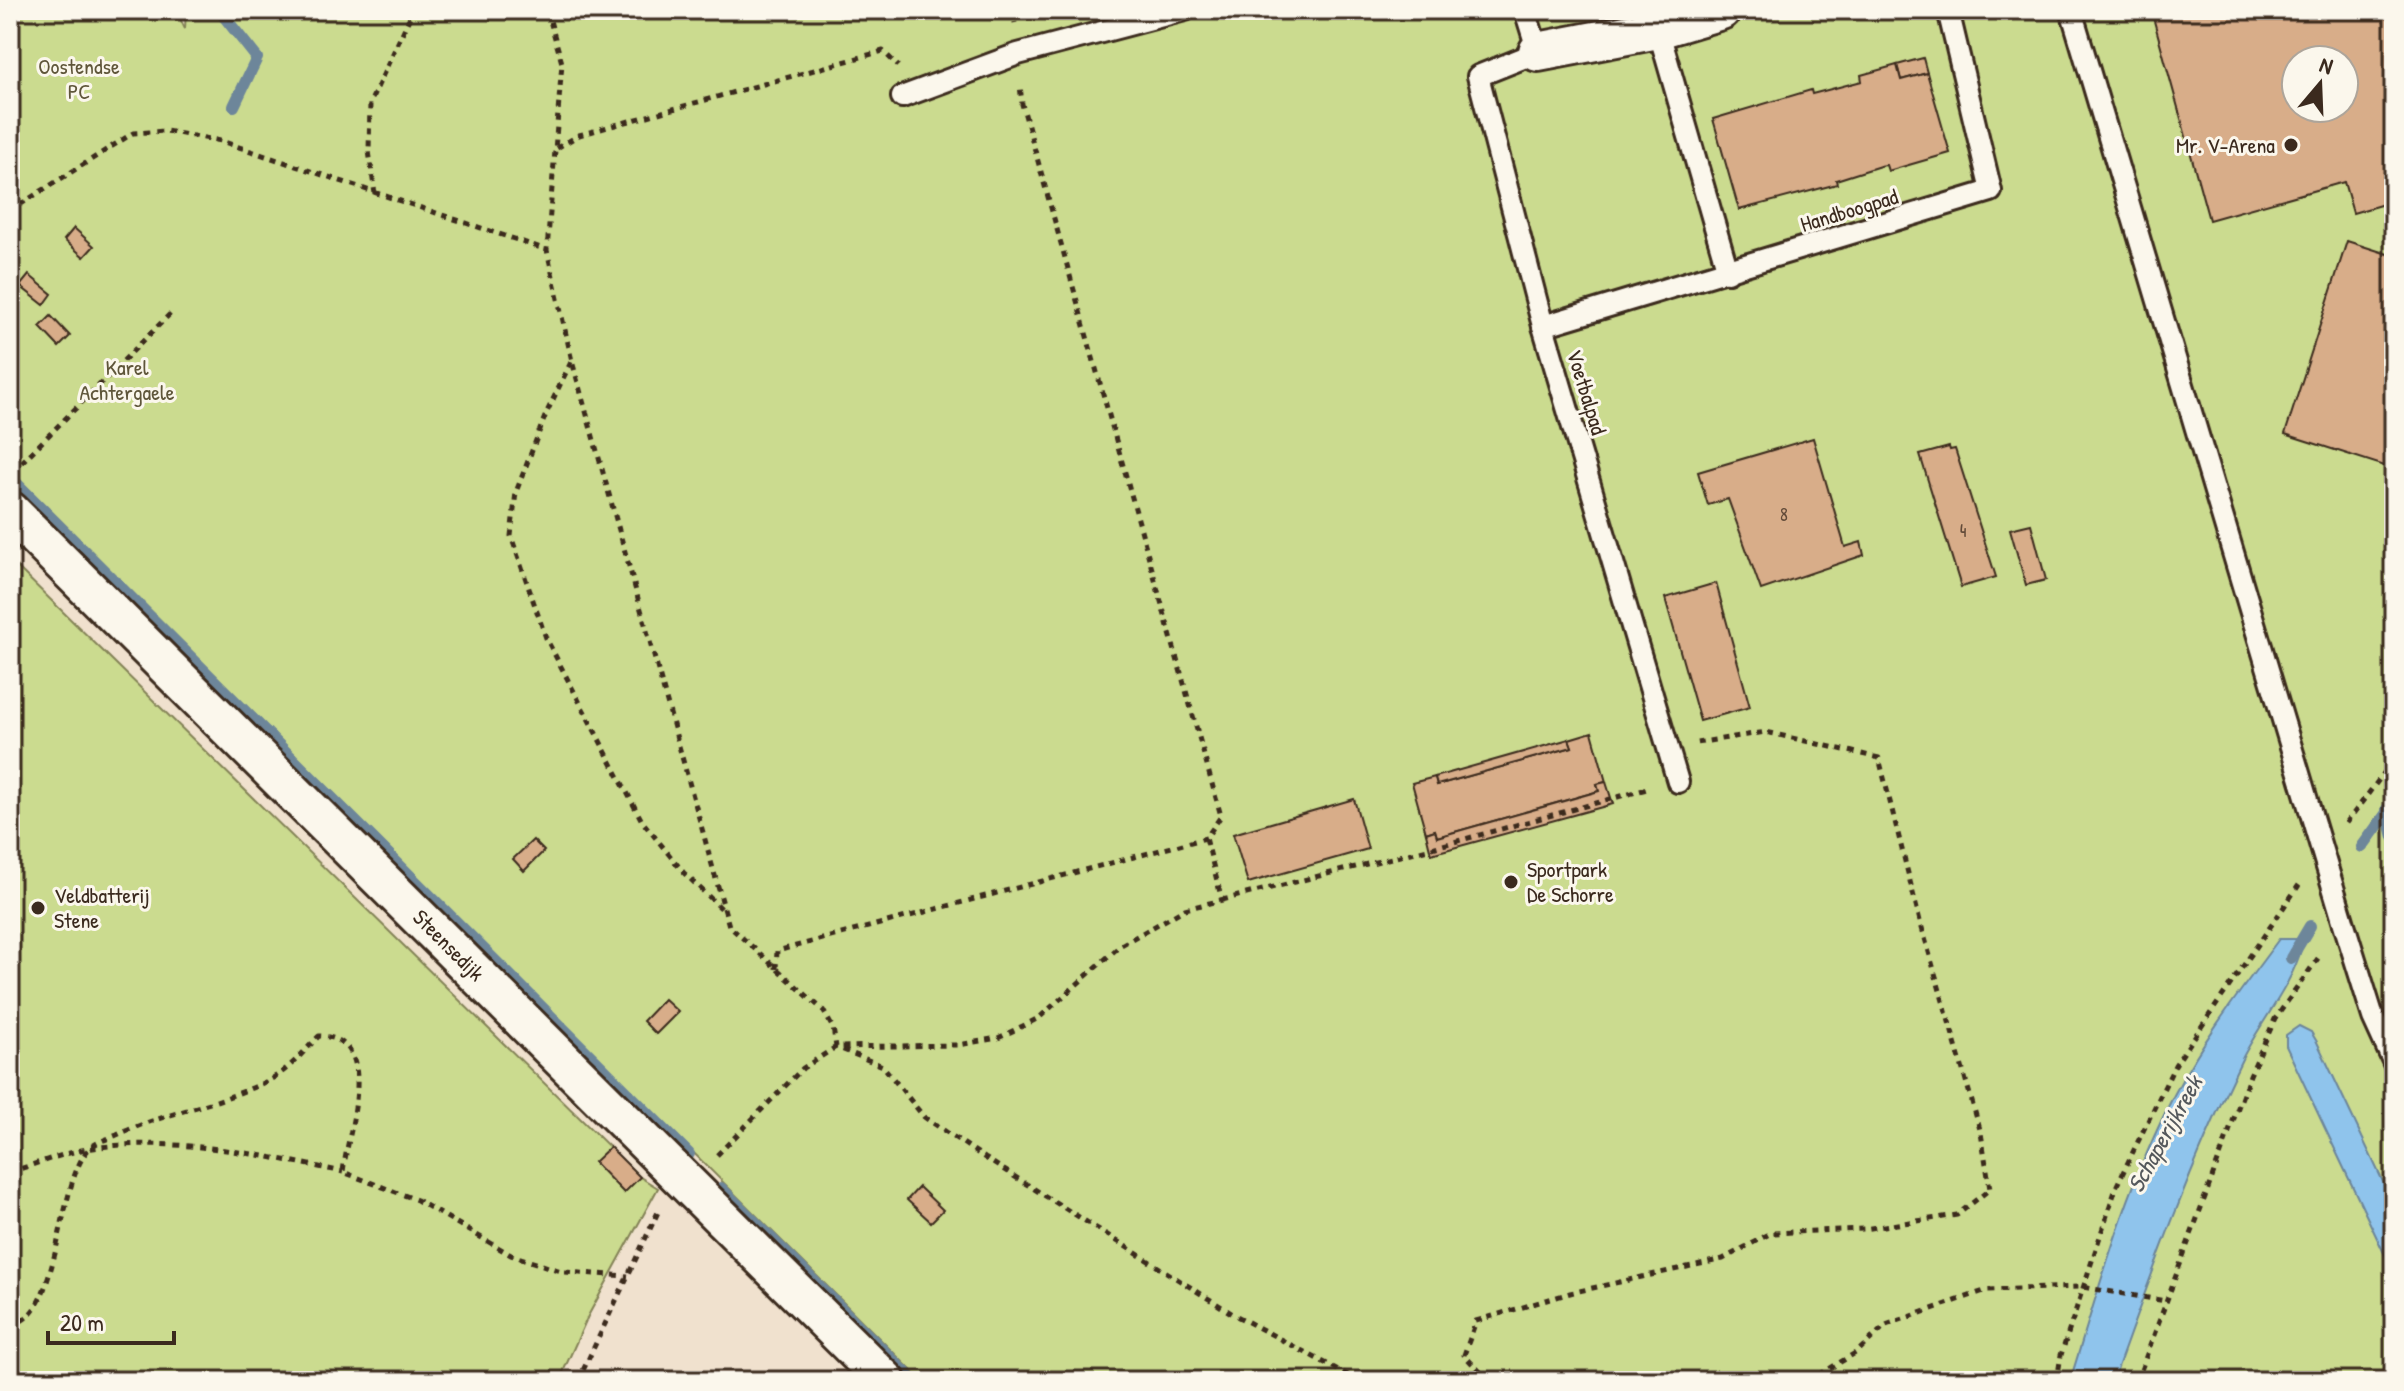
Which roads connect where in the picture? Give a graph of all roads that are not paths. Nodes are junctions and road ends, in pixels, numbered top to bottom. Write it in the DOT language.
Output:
graph roads {
  1 [pos="1185,10"];
  2 [pos="1525,10"];
  3 [pos="1721,10"];
  4 [pos="1948,10"];
  5 [pos="2071,10"];
  6 [pos="1658,29"];
  7 [pos="1538,52"];
  8 [pos="912,93"];
  9 [pos="1728,272"];
  10 [pos="1543,326"];
  11 [pos="10,511"];
  12 [pos="1678,782"];
  13 [pos="2394,1063"];
  14 [pos="886,1381"];
  1 -- 8 [label="lane"];
  2 -- 7 [label="lane"];
  3 -- 6 [label="street"];
  4 -- 9 [label="lane, Handboogpad"];
  5 -- 13 [label="lane"];
  6 -- 7 [label="street"];
  6 -- 9 [label="lane"];
  7 -- 10 [label="lane, Voetbalpad"];
  9 -- 10 [label="lane, Handboogpad"];
  10 -- 12 [label="lane, Voetbalpad"];
  11 -- 14 [label="street, Steensedijk"];
}
